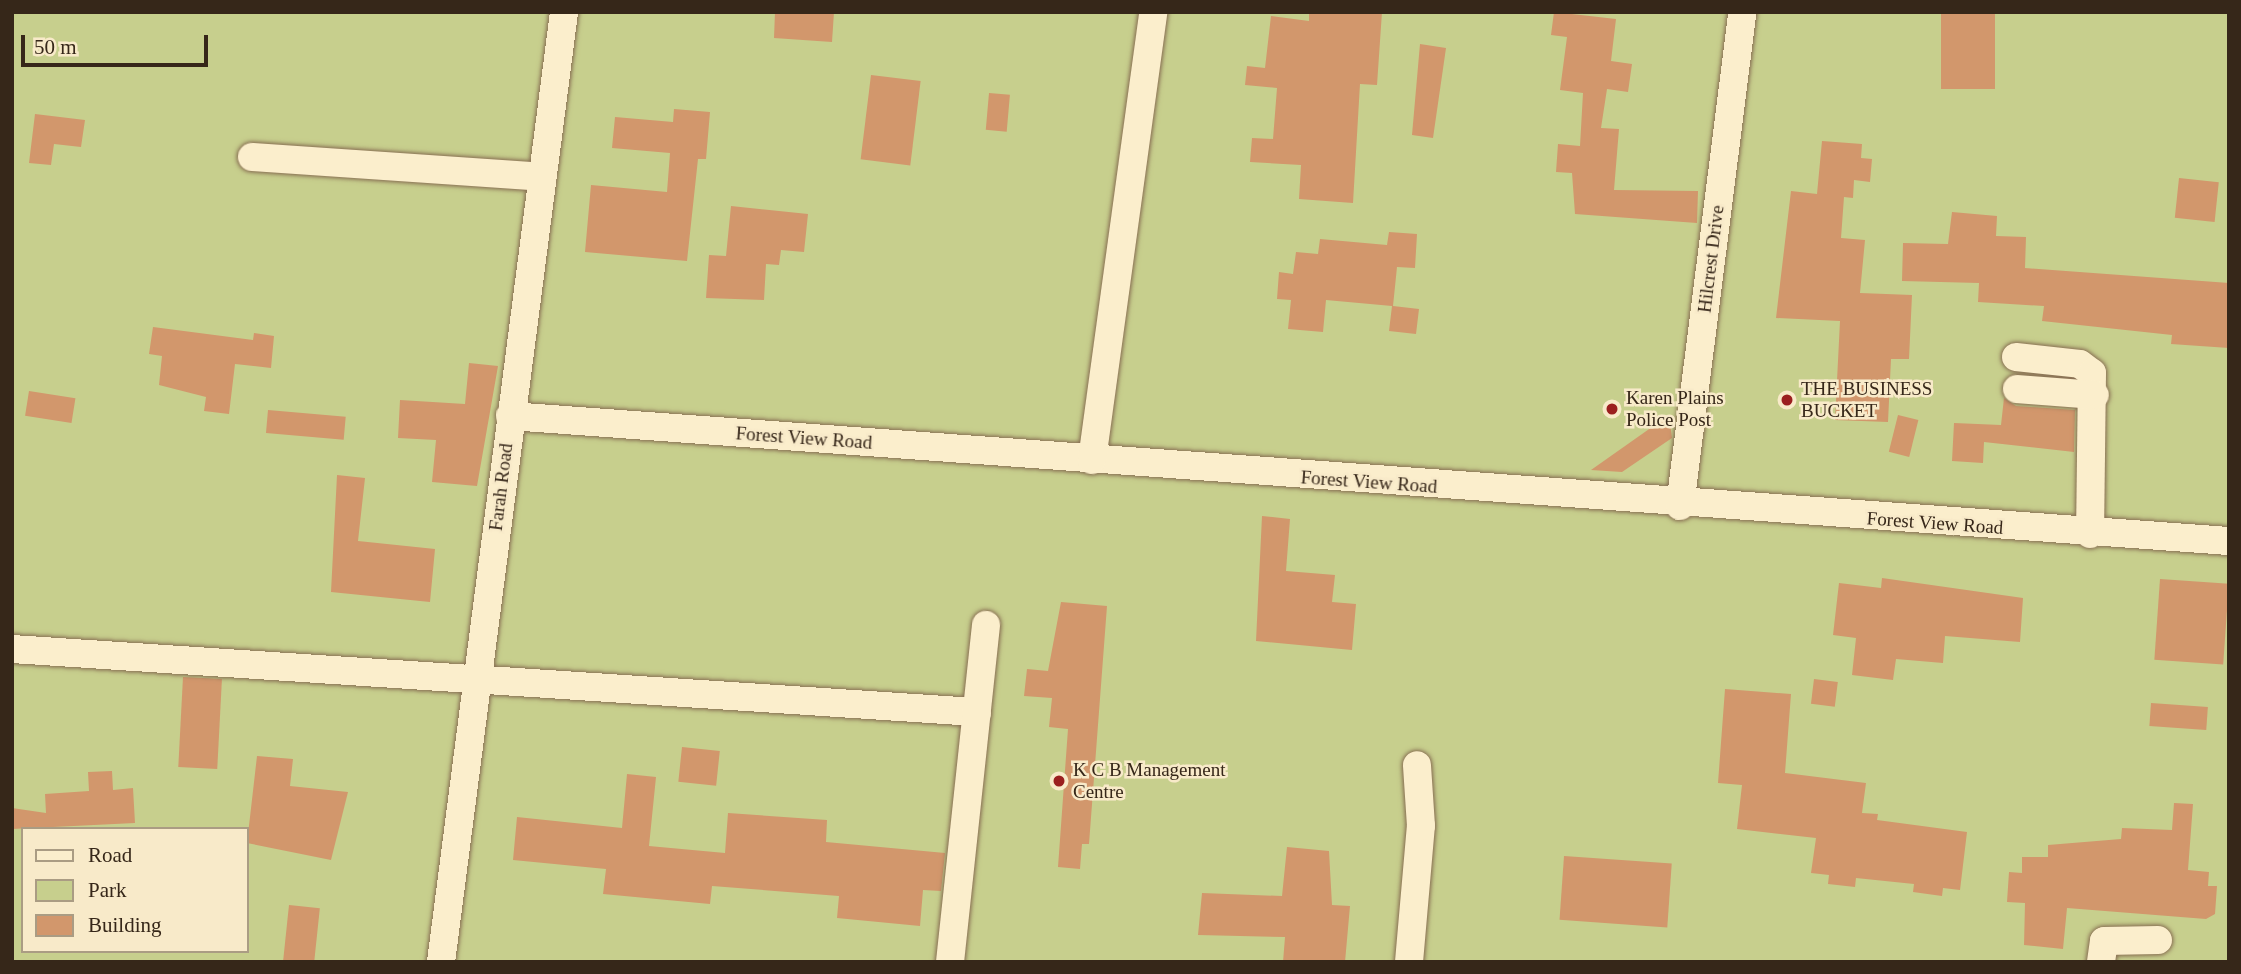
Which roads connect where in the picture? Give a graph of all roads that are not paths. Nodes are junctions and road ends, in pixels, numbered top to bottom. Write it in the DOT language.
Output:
graph roads {
  1 [pos="564,12"];
  2 [pos="1153,12"];
  3 [pos="1742,12"];
  4 [pos="252,157"];
  5 [pos="542,177"];
  6 [pos="2016,357"];
  7 [pos="2017,389"];
  8 [pos="2095,395"];
  9 [pos="510,416"];
  10 [pos="1092,460"];
  11 [pos="1679,506"];
  12 [pos="2090,534"];
  13 [pos="2229,541"];
  14 [pos="986,625"];
  15 [pos="12,649"];
  16 [pos="477,681"];
  17 [pos="977,712"];
  18 [pos="1417,765"];
  19 [pos="2158,940"];
  20 [pos="1409,961"];
  21 [pos="441,962"];
  22 [pos="950,962"];
  23 [pos="2101,962"];
  1 -- 5 [label="street, Farah Road"];
  2 -- 10 [label="street"];
  3 -- 11 [label="street, Hilcrest Drive"];
  4 -- 5 [label="street"];
  5 -- 9 [label="street, Farah Road"];
  6 -- 8 [label="street"];
  7 -- 8 [label="street"];
  8 -- 12 [label="street"];
  9 -- 10 [label="street, Forest View Road"];
  9 -- 16 [label="street, Farah Road"];
  10 -- 11 [label="street, Forest View Road"];
  11 -- 12 [label="street, Forest View Road"];
  12 -- 13 [label="street, Forest View Road"];
  14 -- 17 [label="street"];
  15 -- 16 [label="street"];
  16 -- 17 [label="street"];
  16 -- 21 [label="street, Farah Road"];
  17 -- 22 [label="street"];
  18 -- 20 [label="street"];
  19 -- 23 [label="street"];
}
